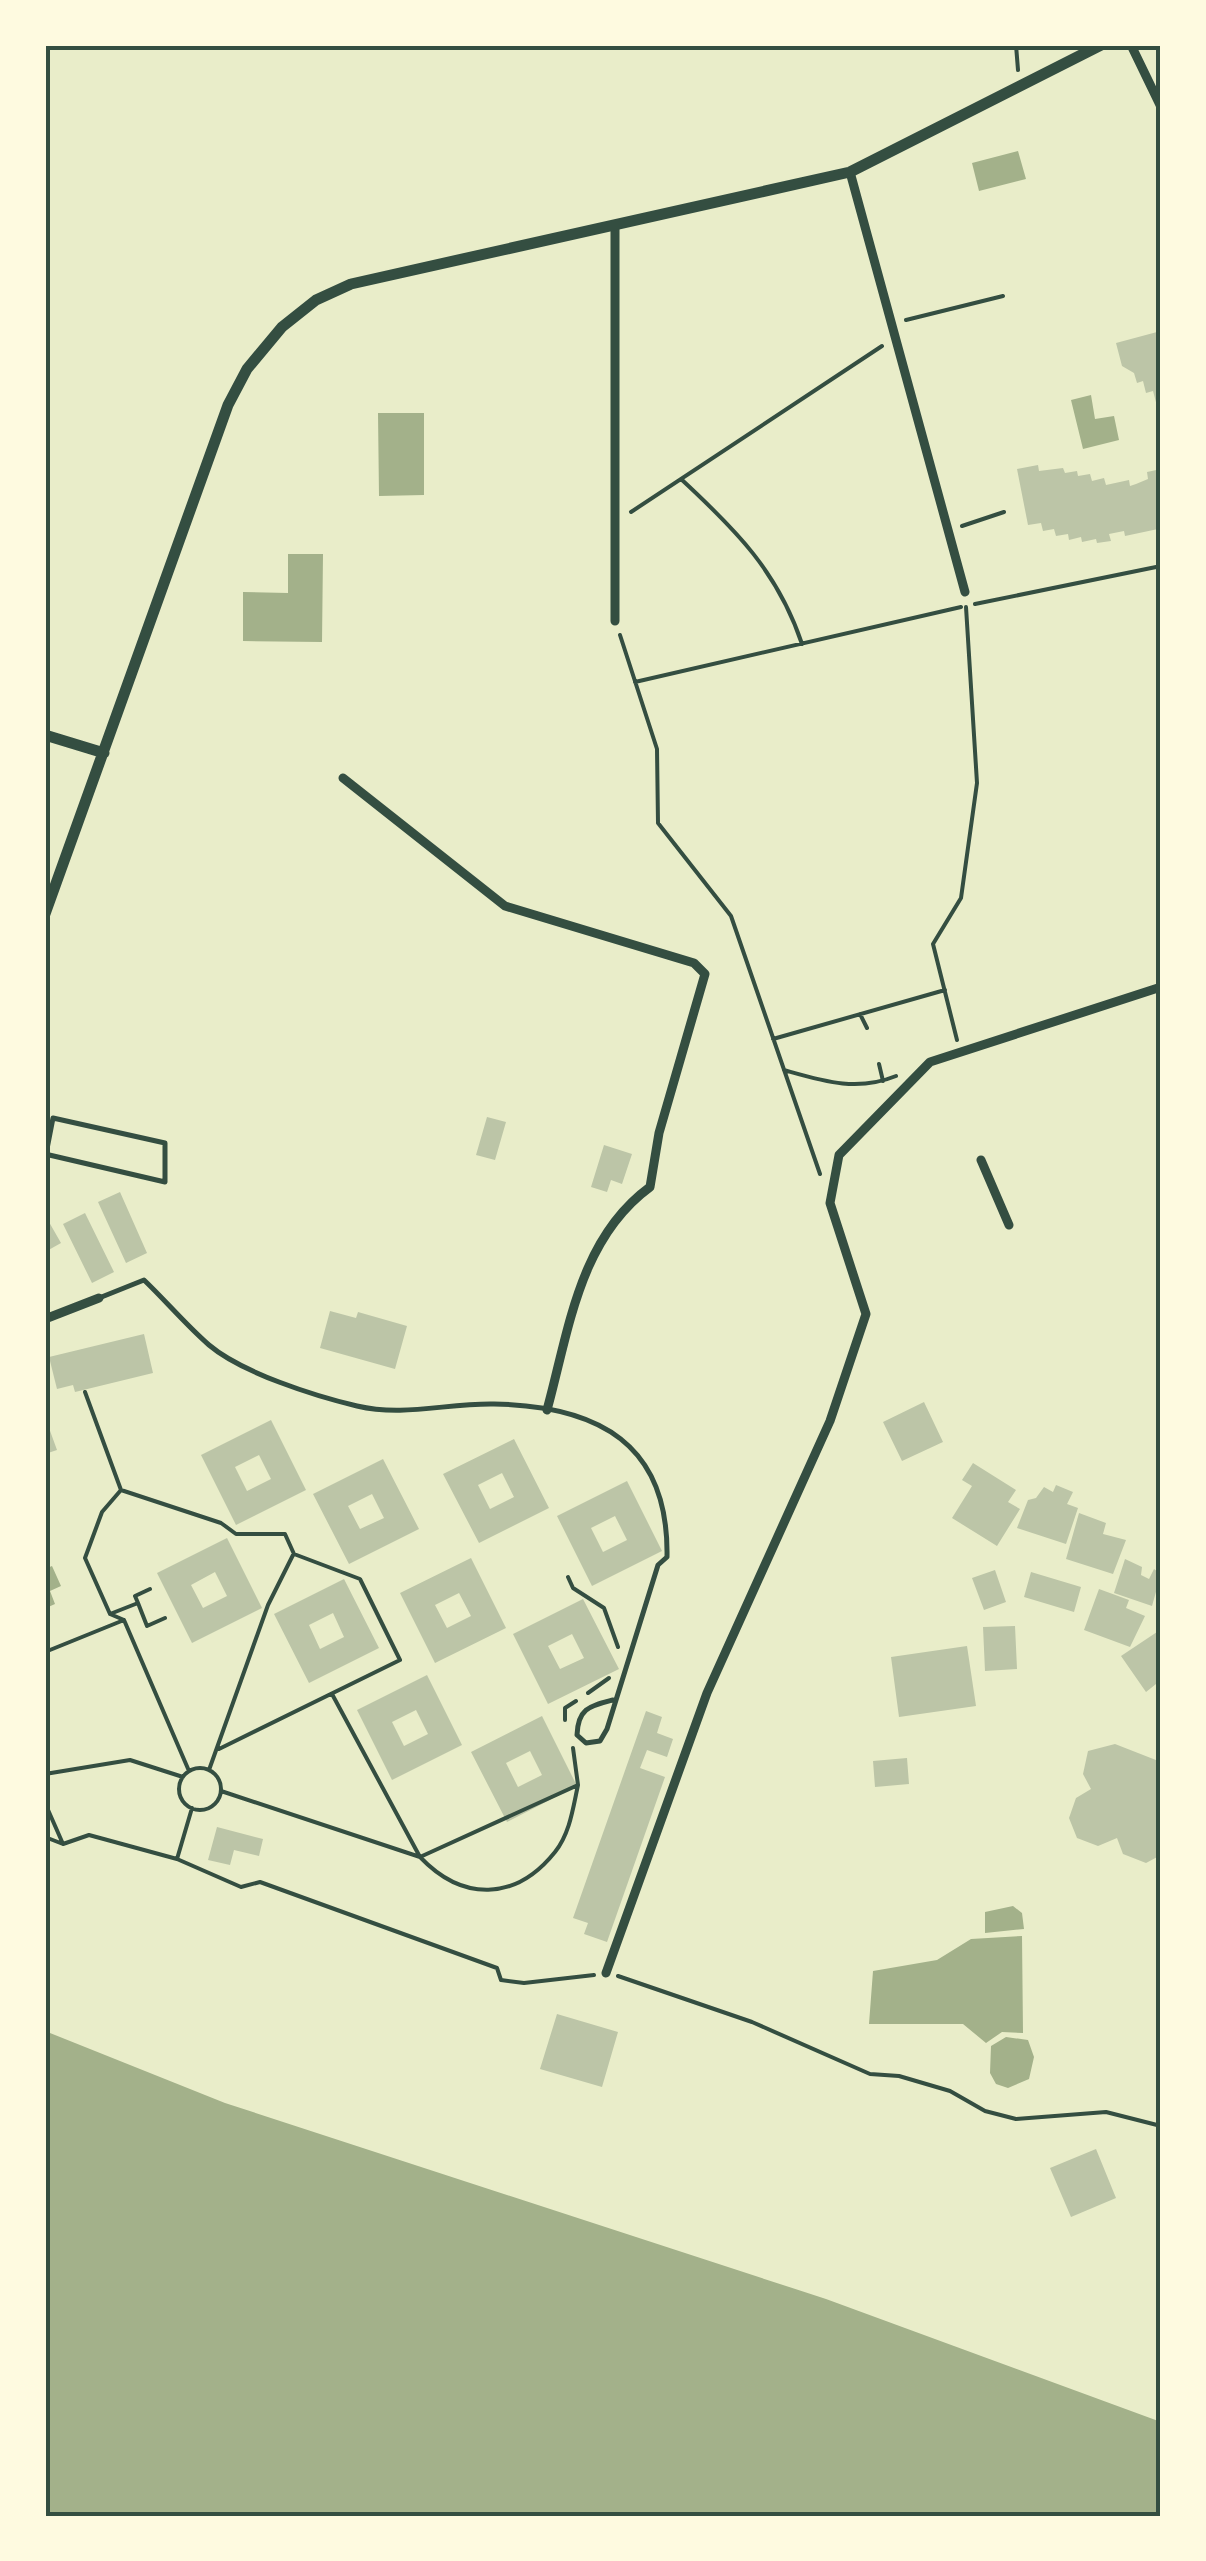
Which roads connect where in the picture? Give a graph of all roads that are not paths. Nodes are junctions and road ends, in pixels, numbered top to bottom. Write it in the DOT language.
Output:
graph roads {
  1 [pos="1101,45"];
  2 [pos="1131,45"];
  3 [pos="1161,107"];
  4 [pos="850,172"];
  5 [pos="615,225"];
  6 [pos="964,592"];
  7 [pos="615,621"];
  8 [pos="45,735"];
  9 [pos="104,753"];
  10 [pos="343,778"];
  11 [pos="45,914"];
  12 [pos="1161,987"];
  13 [pos="46,1154"];
  14 [pos="981,1160"];
  15 [pos="1010,1225"];
  16 [pos="99,1298"];
  17 [pos="45,1319"];
  18 [pos="547,1410"];
  19 [pos="613,1700"];
  20 [pos="606,1973"];
  1 -- 4 [label="street"];
  2 -- 3 [label="street"];
  4 -- 5 [label="street"];
  4 -- 6 [label="street"];
  5 -- 7 [label="street"];
  5 -- 9 [label="street"];
  8 -- 9 [label="street"];
  9 -- 11 [label="street"];
  10 -- 18 [label="street"];
  12 -- 20 [label="street"];
  13 -- 13 [label="lane"];
  14 -- 15 [label="street"];
  16 -- 17 [label="street"];
  16 -- 18 [label="lane"];
  18 -- 19 [label="lane"];
  19 -- 19 [label="lane"];
}
